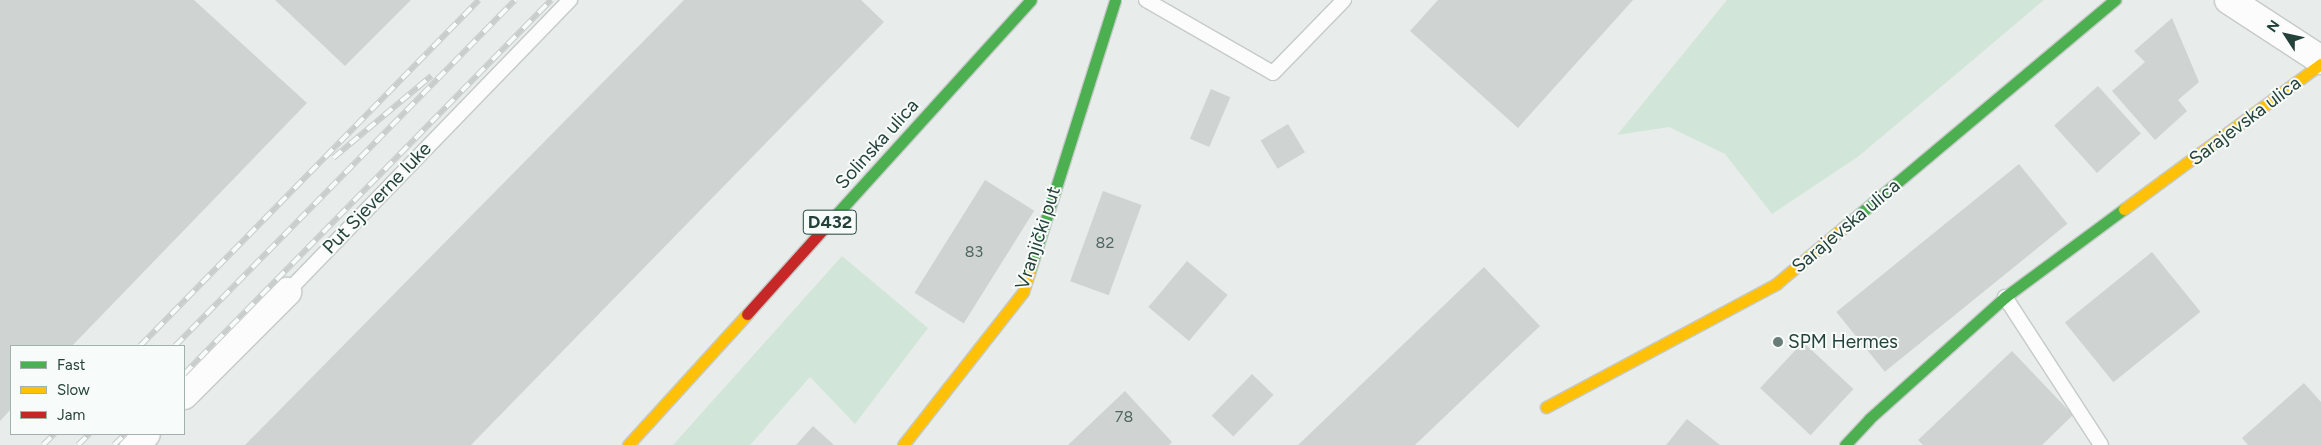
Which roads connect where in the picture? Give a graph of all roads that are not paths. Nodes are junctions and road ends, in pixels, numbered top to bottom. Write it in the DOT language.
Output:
graph roads {
  1 [pos="570,0"];
  2 [pos="1031,0"];
  3 [pos="1115,0"];
  4 [pos="1146,0"];
  5 [pos="1344,0"];
  6 [pos="2115,0"];
  7 [pos="2229,0"];
  8 [pos="2321,62"];
  9 [pos="287,292"];
  10 [pos="2005,297"];
  11 [pos="185,394"];
  12 [pos="1546,407"];
  13 [pos="145,435"];
  14 [pos="134,445"];
  15 [pos="628,445"];
  16 [pos="903,445"];
  17 [pos="1845,445"];
  18 [pos="2101,445"];
  1 -- 9 [label="lane, Put Sjeverne luke"];
  2 -- 15 [label="street, Solinska ulica / D432"];
  3 -- 16 [label="street, Vranjički put"];
  4 -- 5 [label="lane"];
  6 -- 12 [label="street, Sarajevska ulica"];
  7 -- 8 [label="street, Sarajevska ulica"];
  8 -- 10 [label="street, Sarajevska ulica"];
  9 -- 11 [label="street, Put Sjeverne luke"];
  10 -- 17 [label="street, Sarajevska ulica"];
  10 -- 18 [label="lane"];
  13 -- 14 [label="street"];
}
